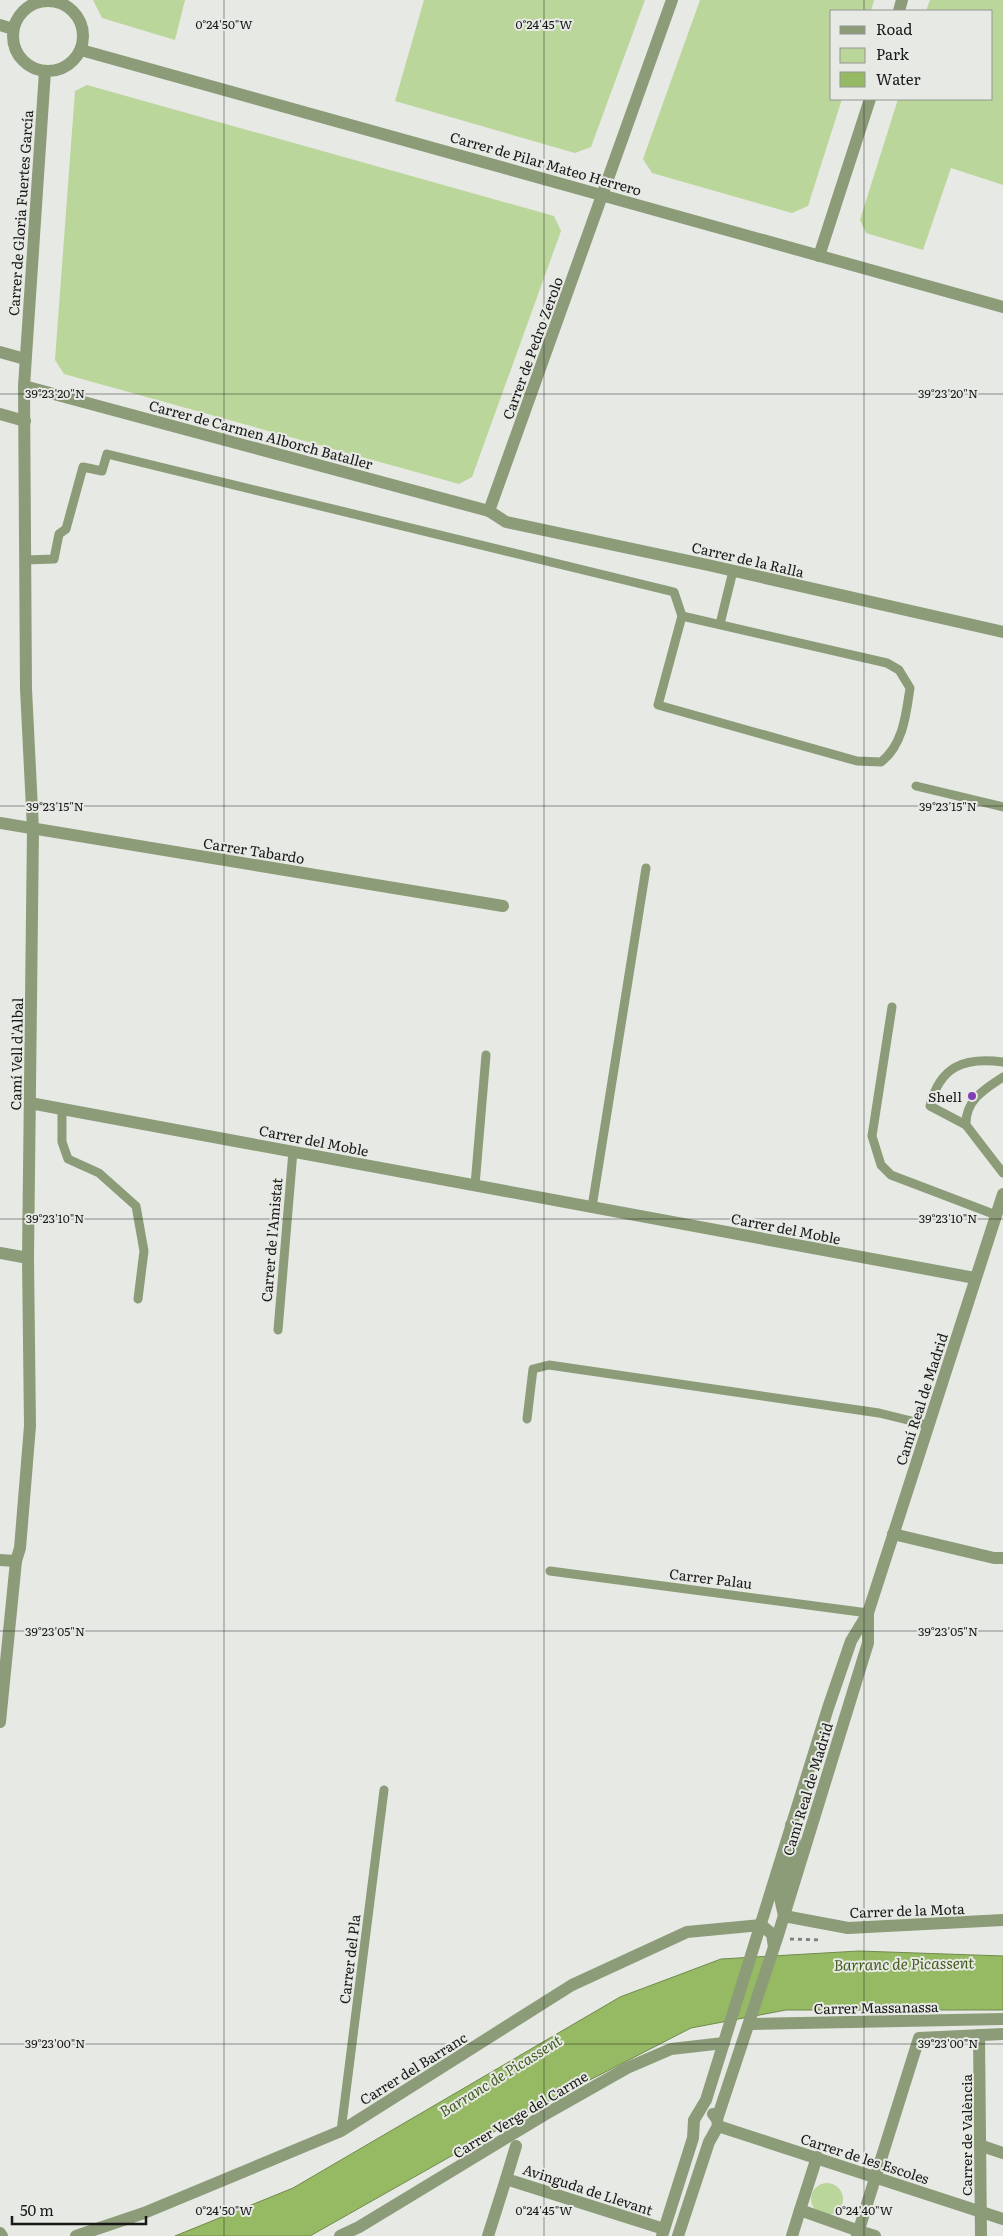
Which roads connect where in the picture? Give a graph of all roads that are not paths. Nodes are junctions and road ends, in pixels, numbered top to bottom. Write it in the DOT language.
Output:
graph roads {
  1 [pos="51,0"];
  2 [pos="672,0"];
  3 [pos="0,25"];
  4 [pos="13,29"];
  5 [pos="81,50"];
  6 [pos="45,71"];
  7 [pos="870,100"];
  8 [pos="603,195"];
  9 [pos="819,256"];
  10 [pos="1003,307"];
  11 [pos="0,352"];
  12 [pos="25,359"];
  13 [pos="24,386"];
  14 [pos="0,414"];
  15 [pos="25,421"];
  16 [pos="490,511"];
  17 [pos="25,560"];
  18 [pos="733,571"];
  19 [pos="682,616"];
  20 [pos="720,624"];
  21 [pos="1003,632"];
  22 [pos="916,786"];
  23 [pos="1003,807"];
  24 [pos="0,823"];
  25 [pos="33,830"];
  26 [pos="646,868"];
  27 [pos="503,906"];
  28 [pos="892,1007"];
  29 [pos="486,1055"];
  30 [pos="1003,1062"];
  31 [pos="1003,1077"];
  32 [pos="30,1103"];
  33 [pos="62,1108"];
  34 [pos="966,1125"];
  35 [pos="293,1151"];
  36 [pos="1003,1173"];
  37 [pos="475,1185"];
  38 [pos="1003,1194"];
  39 [pos="592,1207"];
  40 [pos="996,1215"];
  41 [pos="0,1254"];
  42 [pos="28,1258"];
  43 [pos="975,1278"];
  44 [pos="138,1299"];
  45 [pos="278,1330"];
  46 [pos="527,1419"];
  47 [pos="928,1425"];
  48 [pos="893,1534"];
  49 [pos="1003,1558"];
  50 [pos="0,1560"];
  51 [pos="16,1562"];
  52 [pos="550,1571"];
  53 [pos="868,1613"];
  54 [pos="0,1722"];
  55 [pos="384,1790"];
  56 [pos="791,1825"];
  57 [pos="784,1916"];
  58 [pos="1003,1920"];
  59 [pos="760,1929"];
  60 [pos="776,1941"];
  61 [pos="1003,2019"];
  62 [pos="750,2024"];
  63 [pos="979,2034"];
  64 [pos="1003,2034"];
  65 [pos="724,2044"];
  66 [pos="699,2114"];
  67 [pos="716,2126"];
  68 [pos="694,2128"];
  69 [pos="341,2131"];
  70 [pos="516,2146"];
  71 [pos="982,2146"];
  72 [pos="1003,2153"];
  73 [pos="817,2158"];
  74 [pos="876,2177"];
  75 [pos="506,2179"];
  76 [pos="800,2210"];
  77 [pos="981,2212"];
  78 [pos="1003,2219"];
  79 [pos="0,2232"];
  80 [pos="663,2232"];
  81 [pos="858,2233"];
  82 [pos="2,2236"];
  83 [pos="76,2236"];
  84 [pos="340,2236"];
  85 [pos="488,2236"];
  86 [pos="678,2236"];
  87 [pos="792,2236"];
  88 [pos="875,2236"];
  89 [pos="981,2236"];
  1 -- 4 [label="street"];
  1 -- 5 [label="street"];
  2 -- 8 [label="street, Carrer de Pedro Zerolo"];
  3 -- 4 [label="street"];
  4 -- 6 [label="street"];
  5 -- 6 [label="street"];
  5 -- 8 [label="street, Carrer de Pilar Mateo Herrero"];
  6 -- 12 [label="street, Carrer de Gloria Fuertes García"];
  7 -- 9 [label="street"];
  8 -- 9 [label="street, Carrer de Pilar Mateo Herrero"];
  8 -- 16 [label="street, Carrer de Pedro Zerolo"];
  9 -- 10 [label="street, Carrer de Pilar Mateo Herrero"];
  11 -- 12 [label="street"];
  12 -- 13 [label="street, Carrer de Gloria Fuertes García"];
  13 -- 15 [label="street, Camí Vell d'Albal"];
  13 -- 16 [label="street, Carrer de Carmen Alborch Bataller"];
  14 -- 15 [label="street"];
  15 -- 17 [label="street, Camí Vell d'Albal"];
  16 -- 18 [label="street, Carrer de la Ralla"];
  17 -- 19 [label="lane"];
  17 -- 25 [label="street, Camí Vell d'Albal"];
  18 -- 20 [label="lane"];
  18 -- 21 [label="street, Carrer de la Ralla"];
  19 -- 20 [label="lane"];
  19 -- 20 [label="lane"];
  22 -- 23 [label="lane"];
  24 -- 25 [label="street, Carrer Tabardo"];
  25 -- 27 [label="street, Carrer Tabardo"];
  25 -- 32 [label="street, Camí Vell d'Albal"];
  26 -- 39 [label="lane"];
  28 -- 40 [label="lane"];
  29 -- 37 [label="lane"];
  30 -- 34 [label="lane"];
  31 -- 34 [label="lane"];
  32 -- 33 [label="street, Carrer del Moble"];
  32 -- 42 [label="street, Camí Vell d'Albal"];
  33 -- 35 [label="street, Carrer del Moble"];
  33 -- 44 [label="lane"];
  34 -- 36 [label="lane"];
  35 -- 37 [label="street, Carrer del Moble"];
  35 -- 45 [label="lane, Carrer de l'Amistat"];
  37 -- 39 [label="street, Carrer del Moble"];
  38 -- 40 [label="street, Camí Real de Madrid"];
  39 -- 43 [label="street, Carrer del Moble"];
  40 -- 43 [label="street, Camí Real de Madrid"];
  41 -- 42 [label="street"];
  42 -- 51 [label="street, Camí Vell d'Albal"];
  43 -- 47 [label="street, Camí Real de Madrid"];
  46 -- 47 [label="lane"];
  47 -- 48 [label="street, Camí Real de Madrid"];
  48 -- 49 [label="street"];
  48 -- 53 [label="street, Camí Real de Madrid"];
  50 -- 51 [label="street"];
  51 -- 54 [label="street, Camí Vell d'Albal"];
  52 -- 53 [label="lane, Carrer Palau"];
  53 -- 56 [label="street, Camí Real de Madrid"];
  53 -- 57 [label="street, Camí Real de Madrid"];
  55 -- 69 [label="lane, Carrer del Pla"];
  56 -- 57 [label="street, Camí Real de Madrid"];
  56 -- 59 [label="street, Camí Real de Madrid"];
  57 -- 58 [label="street, Carrer de la Mota"];
  57 -- 60 [label="street, Camí Real de Madrid"];
  59 -- 60 [label="street"];
  59 -- 65 [label="street, Camí Real de Madrid"];
  59 -- 69 [label="street, Carrer del Barranc"];
  60 -- 62 [label="street, Camí Real de Madrid"];
  61 -- 62 [label="street, Carrer Massanassa"];
  62 -- 67 [label="street"];
  63 -- 64 [label="street"];
  63 -- 71 [label="street, Carrer de València"];
  63 -- 74 [label="street"];
  65 -- 66 [label="street, Camí Real de Madrid"];
  65 -- 84 [label="street, Carrer Verge del Carme"];
  66 -- 67 [label="street"];
  66 -- 68 [label="street"];
  67 -- 68 [label="street"];
  67 -- 73 [label="street, Carrer de les Escoles"];
  67 -- 86 [label="street"];
  68 -- 80 [label="street, Avinguda de Llevant"];
  69 -- 83 [label="street, Carrer del Barranc"];
  70 -- 75 [label="street, Avinguda de Llevant"];
  71 -- 72 [label="street"];
  71 -- 77 [label="street, Carrer de València"];
  73 -- 74 [label="street, Carrer de les Escoles"];
  73 -- 76 [label="street"];
  74 -- 77 [label="street, Carrer de les Escoles"];
  74 -- 81 [label="street"];
  75 -- 80 [label="street, Avinguda de Llevant"];
  75 -- 85 [label="street"];
  76 -- 81 [label="street"];
  76 -- 87 [label="street"];
  77 -- 78 [label="street, Carrer de les Escoles"];
  77 -- 89 [label="street, Carrer de València"];
  79 -- 82 [label="street"];
  81 -- 88 [label="street"];
}
